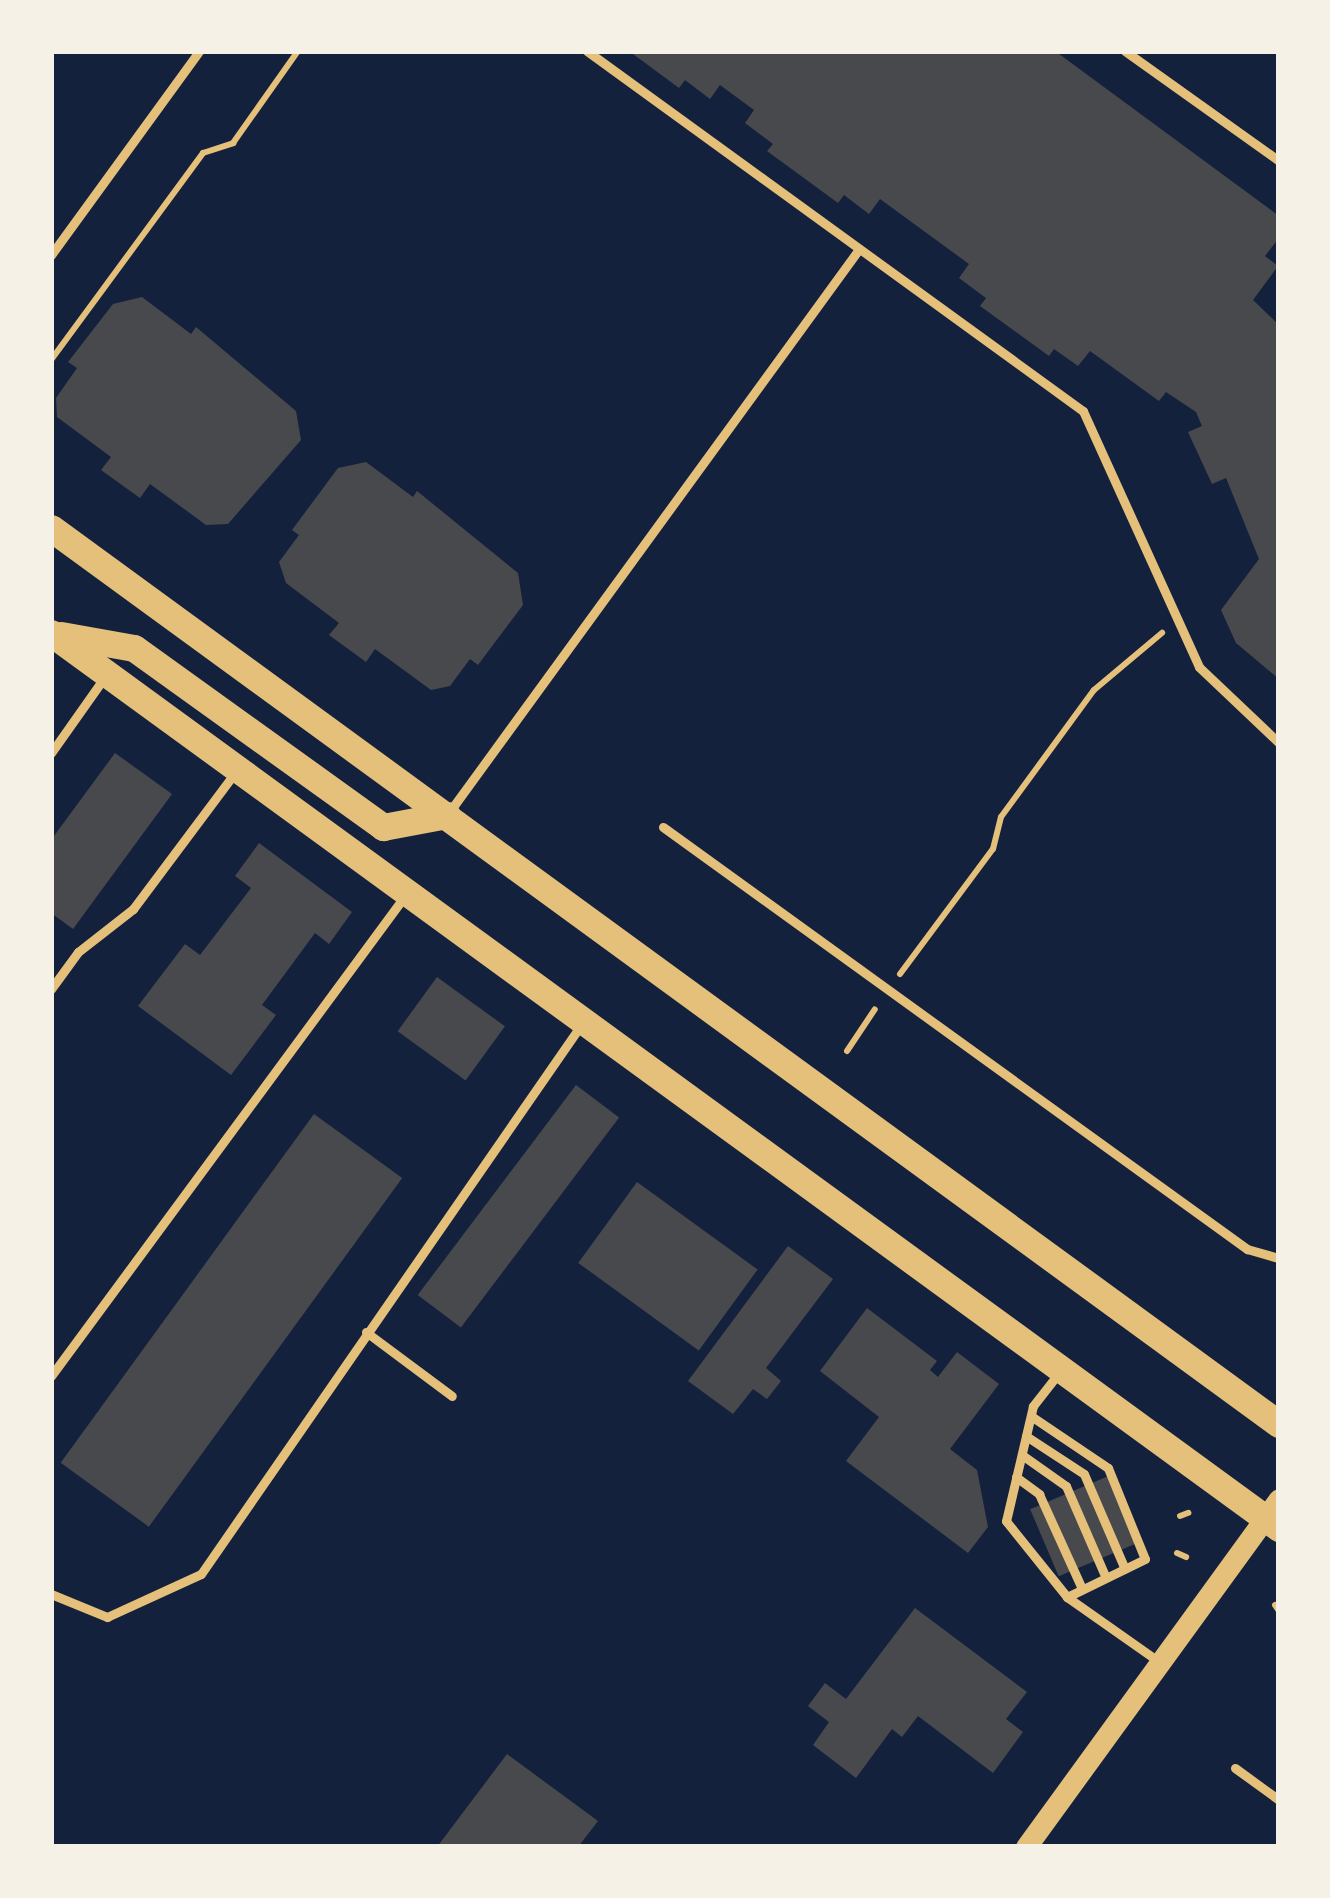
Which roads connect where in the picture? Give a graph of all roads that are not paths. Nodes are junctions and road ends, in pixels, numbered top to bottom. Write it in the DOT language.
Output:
graph roads {
  1 [pos="200,51"];
  2 [pos="587,51"];
  3 [pos="1125,51"];
  4 [pos="1279,161"];
  5 [pos="859,249"];
  6 [pos="51,255"];
  7 [pos="51,527"];
  8 [pos="51,633"];
  9 [pos="107,674"];
  10 [pos="1279,743"];
  11 [pos="51,753"];
  12 [pos="237,769"];
  13 [pos="447,815"];
  14 [pos="663,827"];
  15 [pos="408,892"];
  16 [pos="51,988"];
  17 [pos="584,1021"];
  18 [pos="1279,1258"];
  19 [pos="366,1333"];
  20 [pos="1061,1370"];
  21 [pos="51,1376"];
  22 [pos="452,1396"];
  23 [pos="1031,1416"];
  24 [pos="1279,1424"];
  25 [pos="1026,1436"];
  26 [pos="1022,1455"];
  27 [pos="1016,1477"];
  28 [pos="1274,1515"];
  29 [pos="1125,1569"];
  30 [pos="1106,1578"];
  31 [pos="1082,1589"];
  32 [pos="51,1594"];
  33 [pos="1067,1597"];
  34 [pos="1161,1663"];
  35 [pos="1235,1768"];
  36 [pos="1279,1800"];
  37 [pos="1026,1847"];
  1 -- 6 [label="lane"];
  2 -- 5 [label="lane"];
  3 -- 4 [label="lane"];
  5 -- 10 [label="lane"];
  5 -- 13 [label="lane"];
  7 -- 13 [label="main road"];
  8 -- 9 [label="main road"];
  8 -- 13 [label="main road"];
  9 -- 11 [label="lane"];
  9 -- 12 [label="main road"];
  12 -- 15 [label="main road"];
  12 -- 16 [label="lane"];
  13 -- 24 [label="main road"];
  14 -- 18 [label="lane"];
  15 -- 17 [label="main road"];
  15 -- 21 [label="lane"];
  17 -- 19 [label="lane"];
  17 -- 20 [label="main road"];
  19 -- 22 [label="lane"];
  19 -- 32 [label="lane"];
  20 -- 23 [label="lane"];
  20 -- 28 [label="main road"];
  23 -- 25 [label="lane"];
  23 -- 29 [label="lane"];
  25 -- 26 [label="lane"];
  25 -- 29 [label="lane"];
  26 -- 27 [label="lane"];
  26 -- 30 [label="lane"];
  27 -- 31 [label="lane"];
  27 -- 33 [label="lane"];
  28 -- 34 [label="street"];
  29 -- 30 [label="lane"];
  30 -- 31 [label="lane"];
  31 -- 33 [label="lane"];
  33 -- 34 [label="lane"];
  34 -- 37 [label="street"];
  35 -- 36 [label="lane"];
}
